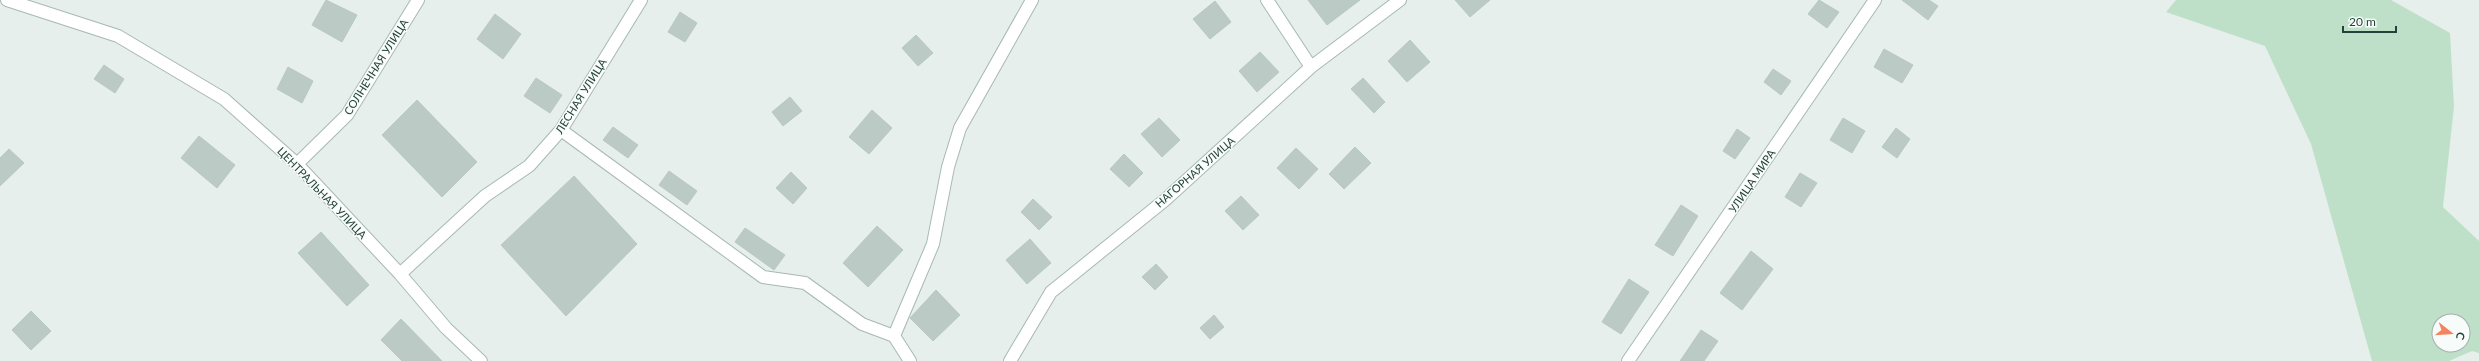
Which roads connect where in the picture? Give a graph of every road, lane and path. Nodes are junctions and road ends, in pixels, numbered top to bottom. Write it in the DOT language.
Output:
graph roads {
  1 [pos="6,0"];
  2 [pos="418,0"];
  3 [pos="641,0"];
  4 [pos="1032,0"];
  5 [pos="1267,0"];
  6 [pos="1400,0"];
  7 [pos="1875,0"];
  8 [pos="0,8"];
  9 [pos="1311,68"];
  10 [pos="561,130"];
  11 [pos="297,164"];
  12 [pos="400,274"];
  13 [pos="894,336"];
  14 [pos="480,361"];
  15 [pos="910,361"];
  16 [pos="1010,361"];
  17 [pos="1628,361"];
  1 -- 8 [label="street"];
  1 -- 11 [label="street, ЦЕНТРАЛЬНАЯ УЛИЦА"];
  2 -- 11 [label="street, СОЛНЕЧНАЯ УЛИЦА"];
  3 -- 10 [label="street, ЛЕСНАЯ УЛИЦА"];
  4 -- 13 [label="street"];
  5 -- 9 [label="street"];
  6 -- 9 [label="street, НАГОРНАЯ УЛИЦА"];
  7 -- 17 [label="street, УЛИЦА МИРА"];
  9 -- 16 [label="street, НАГОРНАЯ УЛИЦА"];
  10 -- 12 [label="street, ЛЕСНАЯ УЛИЦА"];
  10 -- 13 [label="street"];
  11 -- 12 [label="street, ЦЕНТРАЛЬНАЯ УЛИЦА"];
  12 -- 14 [label="street, ЦЕНТРАЛЬНАЯ УЛИЦА"];
  13 -- 15 [label="street"];
}
